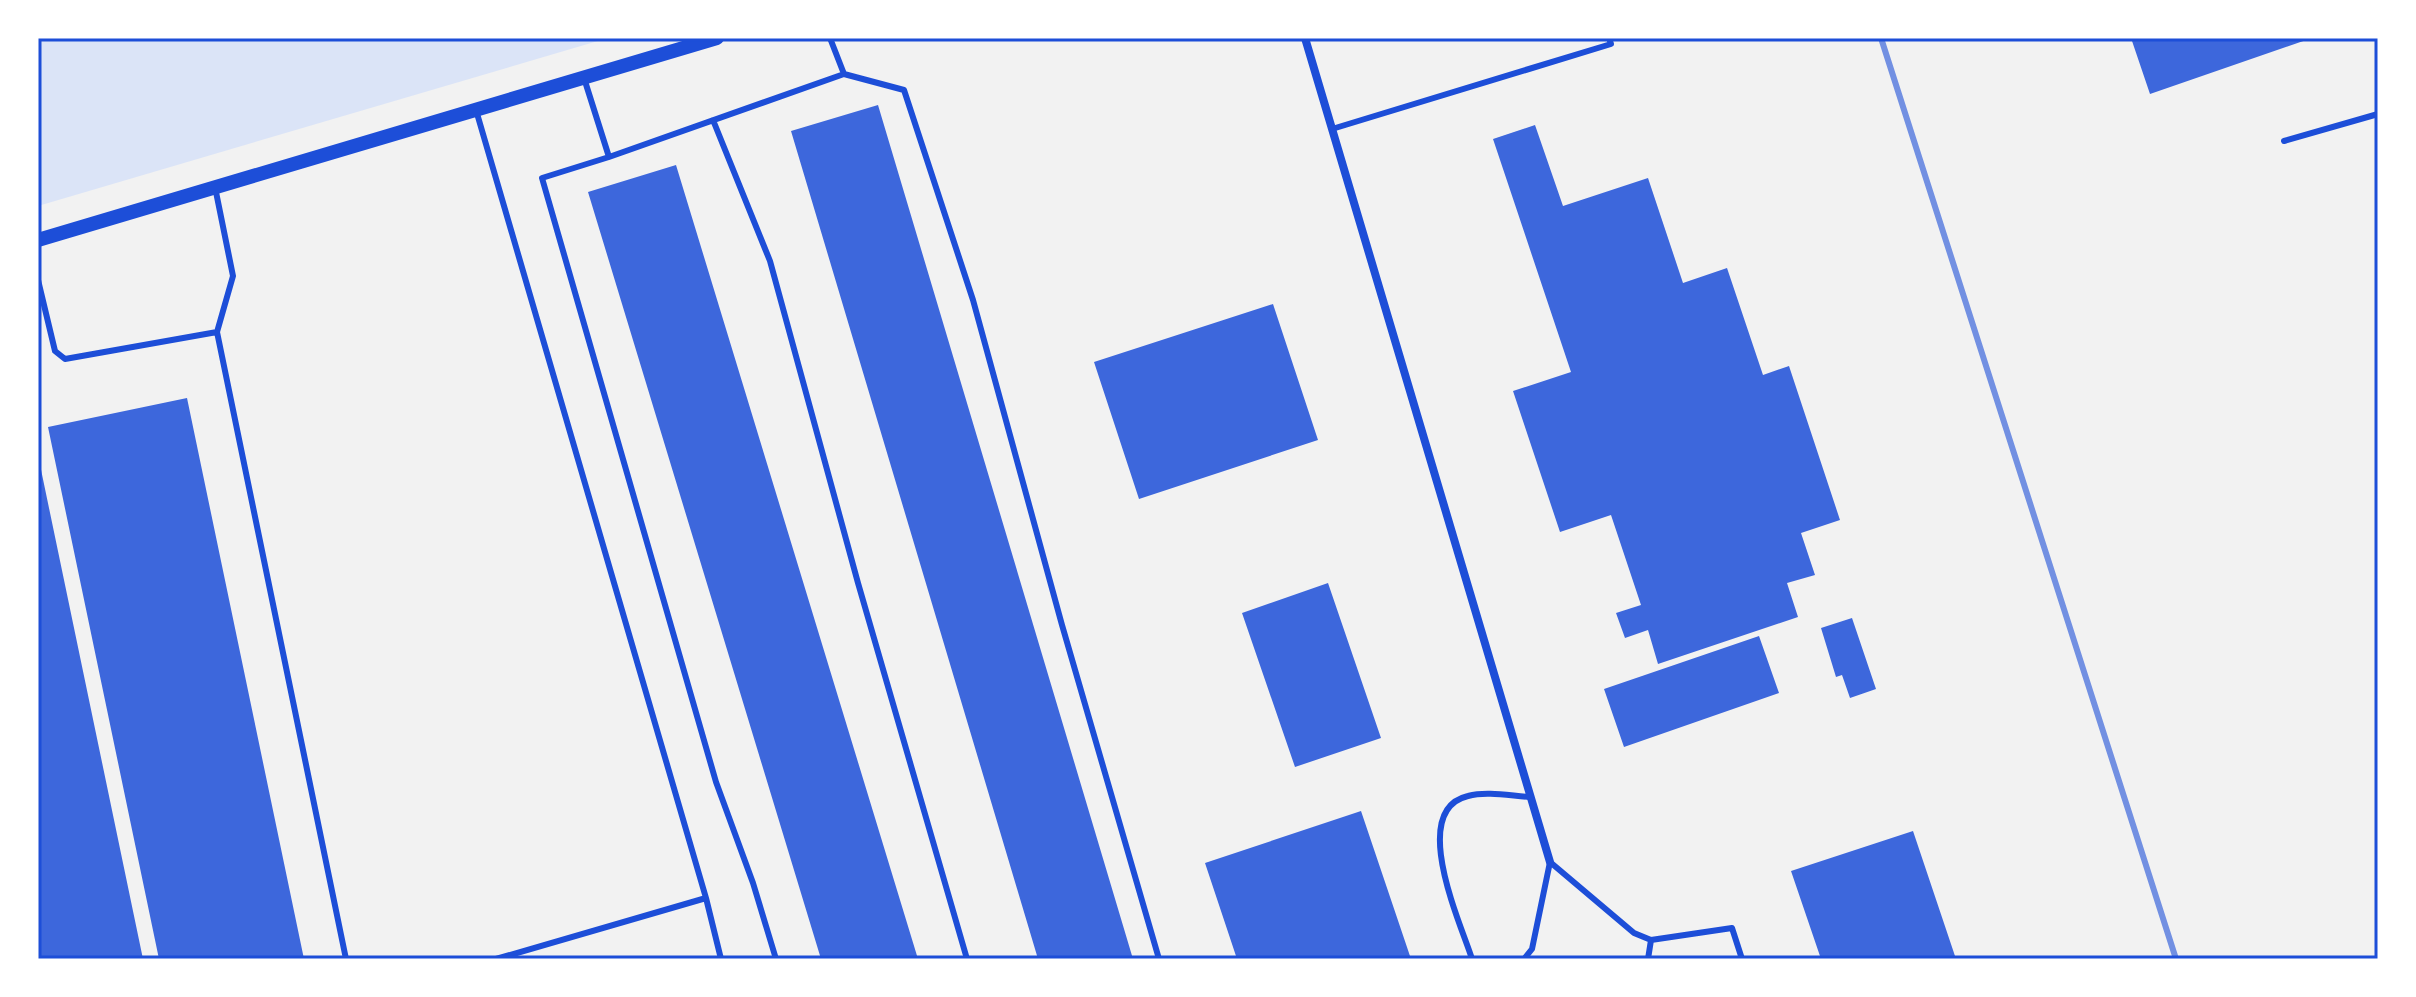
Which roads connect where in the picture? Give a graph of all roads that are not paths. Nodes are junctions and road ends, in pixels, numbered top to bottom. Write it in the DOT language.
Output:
graph roads {
  1 [pos="717,38"];
  2 [pos="830,38"];
  3 [pos="1305,38"];
  4 [pos="1609,38"];
  5 [pos="844,74"];
  6 [pos="584,78"];
  7 [pos="476,110"];
  8 [pos="2378,114"];
  9 [pos="713,120"];
  10 [pos="1332,129"];
  11 [pos="2284,141"];
  12 [pos="609,157"];
  13 [pos="215,187"];
  14 [pos="38,240"];
  15 [pos="38,280"];
  16 [pos="217,332"];
  17 [pos="1530,797"];
  18 [pos="1550,862"];
  19 [pos="706,898"];
  20 [pos="1651,940"];
  21 [pos="346,959"];
  22 [pos="496,959"];
  23 [pos="721,959"];
  24 [pos="776,959"];
  25 [pos="967,959"];
  26 [pos="1159,959"];
  27 [pos="1472,959"];
  28 [pos="1524,959"];
  29 [pos="1648,959"];
  30 [pos="1742,959"];
  1 -- 6 [label="street"];
  2 -- 5 [label="lane"];
  3 -- 10 [label="street"];
  4 -- 10 [label="lane"];
  5 -- 9 [label="lane"];
  5 -- 26 [label="lane"];
  6 -- 7 [label="street"];
  6 -- 12 [label="lane"];
  7 -- 13 [label="street"];
  7 -- 19 [label="lane"];
  8 -- 11 [label="lane"];
  9 -- 12 [label="lane"];
  9 -- 25 [label="lane"];
  10 -- 17 [label="street"];
  12 -- 24 [label="lane"];
  13 -- 14 [label="street"];
  13 -- 16 [label="lane"];
  15 -- 16 [label="lane"];
  16 -- 21 [label="lane"];
  17 -- 18 [label="street"];
  17 -- 27 [label="lane"];
  18 -- 20 [label="lane"];
  18 -- 28 [label="lane"];
  19 -- 22 [label="lane"];
  19 -- 23 [label="lane"];
  20 -- 29 [label="lane"];
  20 -- 30 [label="lane"];
}
